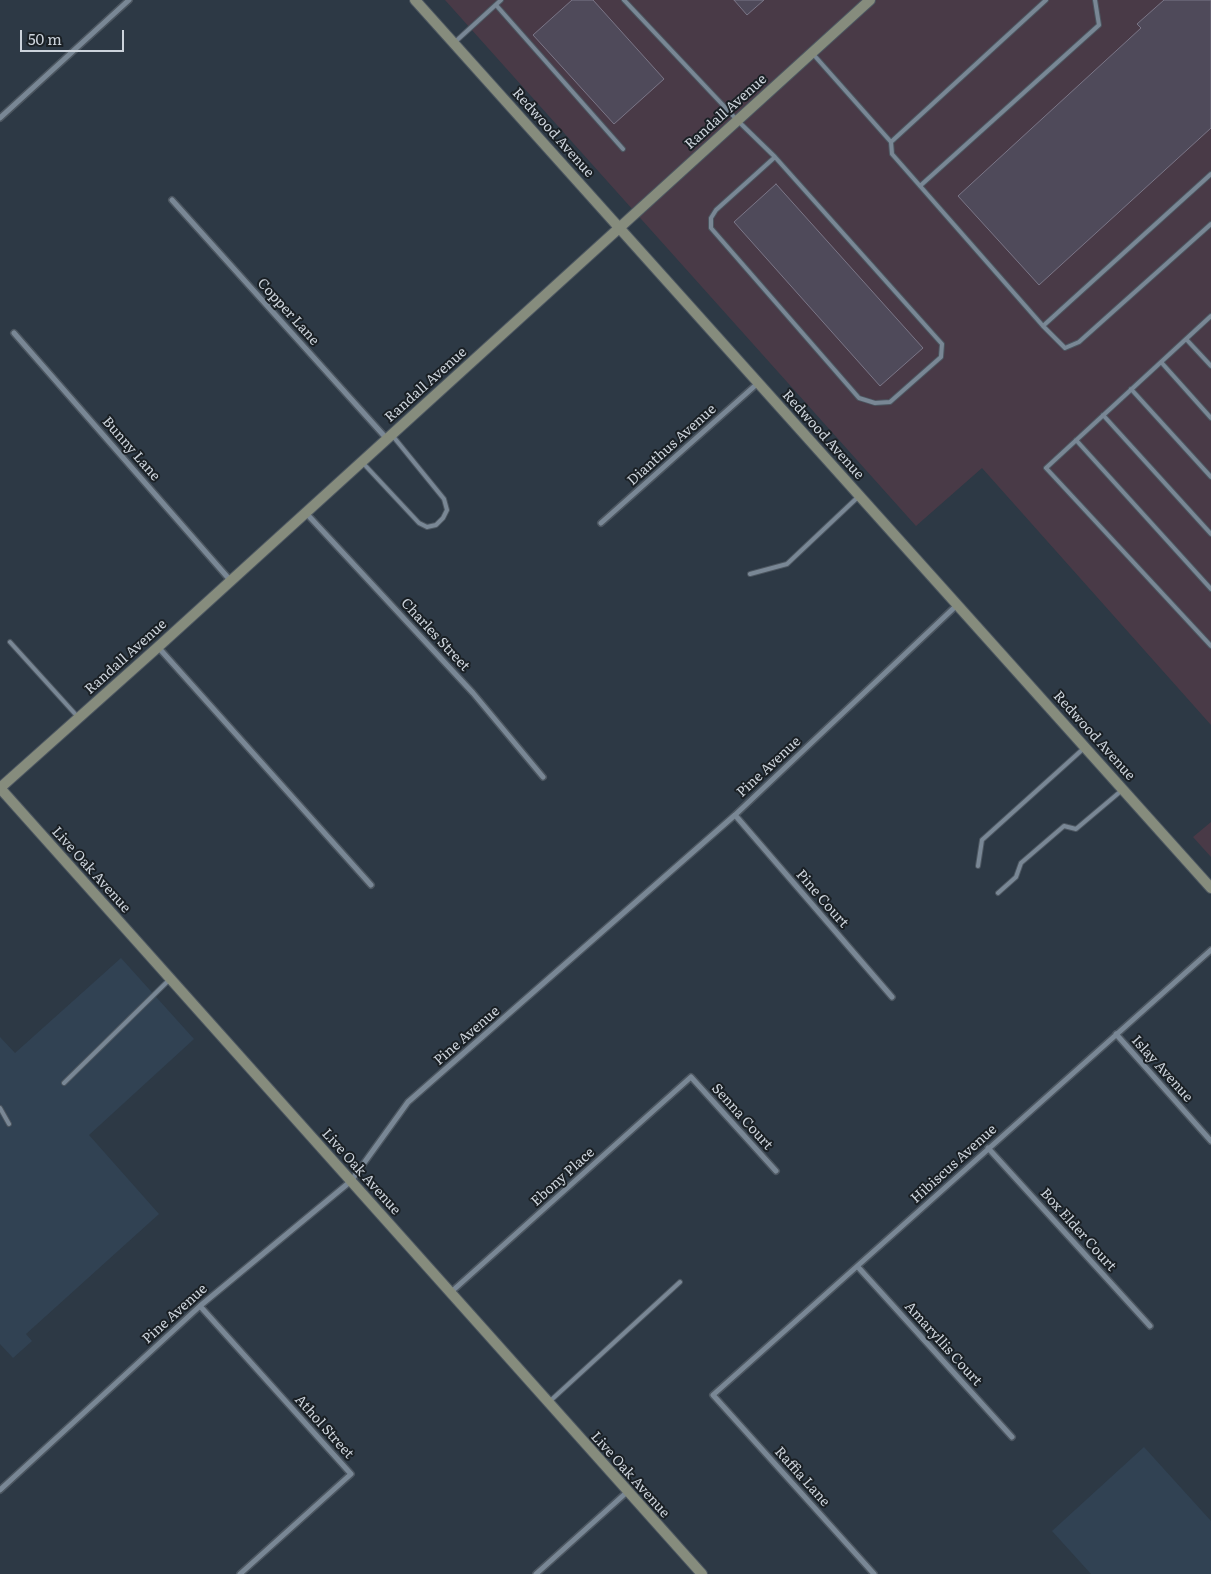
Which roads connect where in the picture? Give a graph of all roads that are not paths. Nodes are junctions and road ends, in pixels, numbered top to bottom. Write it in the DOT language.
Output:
graph roads {
  1 [pos="129,0"];
  2 [pos="415,0"];
  3 [pos="501,0"];
  4 [pos="624,0"];
  5 [pos="870,0"];
  6 [pos="1046,0"];
  7 [pos="1095,0"];
  8 [pos="496,5"];
  9 [pos="454,43"];
  10 [pos="812,53"];
  11 [pos="0,118"];
  12 [pos="737,120"];
  13 [pos="891,142"];
  14 [pos="623,149"];
  15 [pos="775,157"];
  16 [pos="1211,174"];
  17 [pos="920,186"];
  18 [pos="172,200"];
  19 [pos="1211,224"];
  20 [pos="619,227"];
  21 [pos="1211,316"];
  22 [pos="1043,326"];
  23 [pos="14,333"];
  24 [pos="1186,339"];
  25 [pos="1161,362"];
  26 [pos="1211,366"];
  27 [pos="758,383"];
  28 [pos="1131,390"];
  29 [pos="1103,415"];
  30 [pos="1211,418"];
  31 [pos="390,437"];
  32 [pos="1076,440"];
  33 [pos="362,462"];
  34 [pos="1211,477"];
  35 [pos="860,496"];
  36 [pos="306,513"];
  37 [pos="601,523"];
  38 [pos="1211,534"];
  39 [pos="750,574"];
  40 [pos="230,580"];
  41 [pos="1211,589"];
  42 [pos="958,605"];
  43 [pos="10,642"];
  44 [pos="1211,646"];
  45 [pos="158,647"];
  46 [pos="79,718"];
  47 [pos="1085,747"];
  48 [pos="543,777"];
  49 [pos="0,788"];
  50 [pos="1123,790"];
  51 [pos="735,815"];
  52 [pos="978,866"];
  53 [pos="371,885"];
  54 [pos="1211,888"];
  55 [pos="998,893"];
  56 [pos="1211,950"];
  57 [pos="170,979"];
  58 [pos="892,997"];
  59 [pos="1116,1034"];
  60 [pos="691,1077"];
  61 [pos="64,1083"];
  62 [pos="0,1108"];
  63 [pos="10,1124"];
  64 [pos="1211,1141"];
  65 [pos="988,1148"];
  66 [pos="776,1171"];
  67 [pos="351,1181"];
  68 [pos="858,1267"];
  69 [pos="680,1282"];
  70 [pos="450,1294"];
  71 [pos="200,1306"];
  72 [pos="1150,1326"];
  73 [pos="713,1395"];
  74 [pos="548,1403"];
  75 [pos="1012,1437"];
  76 [pos="0,1490"];
  77 [pos="627,1492"];
  78 [pos="240,1574"];
  79 [pos="536,1574"];
  80 [pos="702,1574"];
  81 [pos="874,1574"];
  1 -- 11 [label="street"];
  2 -- 9 [label="street, Redwood Avenue"];
  3 -- 8 [label="lane"];
  4 -- 12 [label="lane"];
  5 -- 10 [label="street, Randall Avenue"];
  6 -- 13 [label="lane"];
  7 -- 17 [label="lane"];
  8 -- 9 [label="lane"];
  8 -- 14 [label="lane"];
  9 -- 20 [label="street, Redwood Avenue"];
  10 -- 12 [label="street, Randall Avenue"];
  10 -- 13 [label="lane"];
  12 -- 15 [label="lane"];
  12 -- 20 [label="street, Randall Avenue"];
  13 -- 17 [label="lane"];
  15 -- 15 [label="lane"];
  16 -- 22 [label="lane"];
  17 -- 22 [label="lane"];
  18 -- 31 [label="street, Copper Lane"];
  19 -- 22 [label="lane"];
  20 -- 27 [label="street, Redwood Avenue"];
  20 -- 31 [label="street, Randall Avenue"];
  21 -- 24 [label="lane"];
  23 -- 40 [label="street, Bunny Lane"];
  24 -- 25 [label="lane"];
  24 -- 26 [label="lane"];
  25 -- 28 [label="lane"];
  25 -- 30 [label="lane"];
  27 -- 35 [label="street, Redwood Avenue"];
  27 -- 37 [label="street, Dianthus Avenue"];
  28 -- 29 [label="lane"];
  28 -- 34 [label="lane"];
  29 -- 32 [label="lane"];
  29 -- 38 [label="lane"];
  31 -- 33 [label="street, Randall Avenue"];
  31 -- 33 [label="lane"];
  32 -- 41 [label="lane"];
  32 -- 44 [label="lane"];
  33 -- 36 [label="street, Randall Avenue"];
  35 -- 39 [label="lane"];
  35 -- 42 [label="street, Redwood Avenue"];
  36 -- 40 [label="street, Randall Avenue"];
  36 -- 48 [label="street, Charles Street"];
  40 -- 45 [label="street, Randall Avenue"];
  42 -- 47 [label="street, Redwood Avenue"];
  42 -- 51 [label="street, Pine Avenue"];
  43 -- 46 [label="lane"];
  45 -- 46 [label="street, Randall Avenue"];
  45 -- 53 [label="street"];
  46 -- 49 [label="street, Randall Avenue"];
  47 -- 50 [label="street, Redwood Avenue"];
  47 -- 52 [label="lane"];
  49 -- 57 [label="street, Live Oak Avenue"];
  50 -- 54 [label="street, Redwood Avenue"];
  50 -- 55 [label="lane"];
  51 -- 58 [label="street, Pine Court"];
  51 -- 67 [label="street, Pine Avenue"];
  56 -- 59 [label="street, Hibiscus Avenue"];
  57 -- 61 [label="lane"];
  57 -- 67 [label="street, Live Oak Avenue"];
  59 -- 64 [label="street, Islay Avenue"];
  59 -- 65 [label="street, Hibiscus Avenue"];
  60 -- 66 [label="street, Senna Court"];
  60 -- 70 [label="street, Ebony Place"];
  62 -- 63 [label="lane"];
  65 -- 68 [label="street, Hibiscus Avenue"];
  65 -- 72 [label="street, Box Elder Court"];
  67 -- 70 [label="street, Live Oak Avenue"];
  67 -- 71 [label="street, Pine Avenue"];
  68 -- 73 [label="street, Hibiscus Avenue"];
  68 -- 75 [label="street, Amaryllis Court"];
  69 -- 74 [label="lane"];
  70 -- 74 [label="street, Live Oak Avenue"];
  71 -- 76 [label="street, Pine Avenue"];
  71 -- 78 [label="street, Athol Street"];
  73 -- 81 [label="street, Raffia Lane"];
  74 -- 77 [label="street, Live Oak Avenue"];
  77 -- 79 [label="street"];
  77 -- 80 [label="street, Live Oak Avenue"];
}
